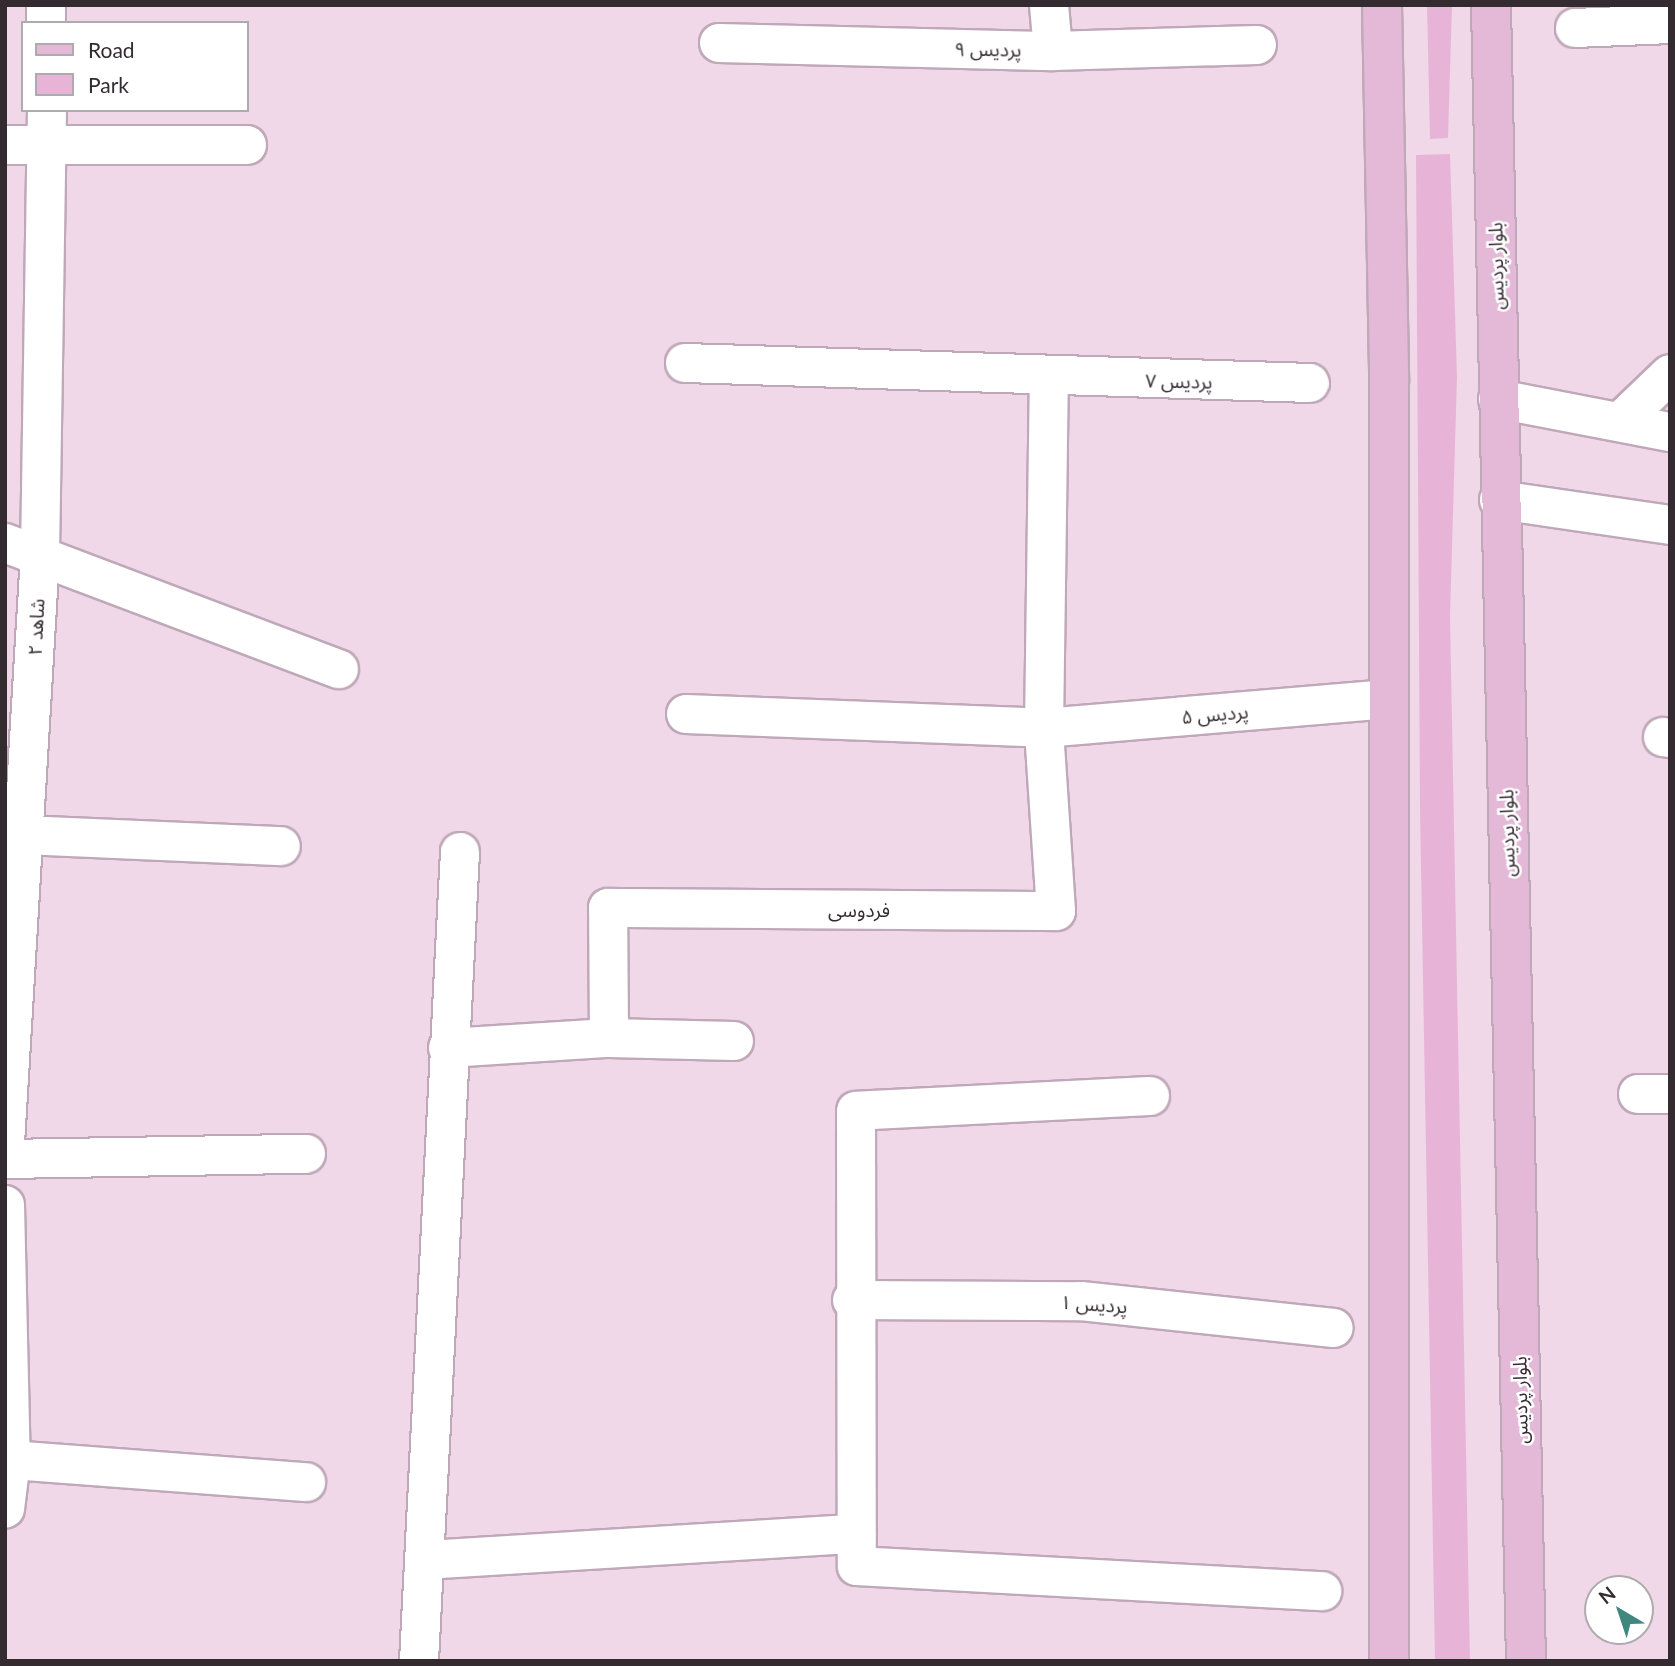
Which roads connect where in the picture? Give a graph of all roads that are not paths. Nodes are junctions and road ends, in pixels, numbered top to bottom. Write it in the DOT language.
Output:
graph roads {
  1 [pos="1049,5"];
  2 [pos="1382,5"];
  3 [pos="1491,5"];
  4 [pos="1670,24"];
  5 [pos="1575,28"];
  6 [pos="719,43"];
  7 [pos="1257,45"];
  8 [pos="1053,51"];
  9 [pos="47,112"];
  10 [pos="5,145"];
  11 [pos="247,145"];
  12 [pos="47,149"];
  13 [pos="685,363"];
  14 [pos="1670,374"];
  15 [pos="1049,378"];
  16 [pos="1310,383"];
  17 [pos="1498,399"];
  18 [pos="1620,422"];
  19 [pos="1670,432"];
  20 [pos="1499,500"];
  21 [pos="1670,525"];
  22 [pos="23,549"];
  23 [pos="339,669"];
  24 [pos="1386,699"];
  25 [pos="686,714"];
  26 [pos="1044,728"];
  27 [pos="25,835"];
  28 [pos="281,846"];
  29 [pos="460,852"];
  30 [pos="609,1038"];
  31 [pos="734,1041"];
  32 [pos="449,1048"];
  33 [pos="1150,1096"];
  34 [pos="5,1143"];
  35 [pos="306,1154"];
  36 [pos="5,1159"];
  37 [pos="5,1205"];
  38 [pos="852,1300"];
  39 [pos="1334,1328"];
  40 [pos="11,1460"];
  41 [pos="306,1482"];
  42 [pos="5,1509"];
  43 [pos="856,1550"];
  44 [pos="426,1560"];
  45 [pos="1322,1591"];
  46 [pos="419,1661"];
  47 [pos="1389,1661"];
  48 [pos="1526,1661"];
  1 -- 8 [label="street"];
  2 -- 24 [label="main road"];
  3 -- 17 [label="main road, بلوار پردیس"];
  4 -- 5 [label="street"];
  6 -- 8 [label="street, پردیس ۹"];
  7 -- 8 [label="street, پردیس ۹"];
  9 -- 12 [label="street, شاهد ۲"];
  10 -- 12 [label="street"];
  11 -- 12 [label="street"];
  12 -- 22 [label="street, شاهد ۲"];
  13 -- 15 [label="street, پردیس ۷"];
  14 -- 18 [label="street"];
  15 -- 16 [label="street, پردیس ۷"];
  15 -- 26 [label="street"];
  17 -- 18 [label="street"];
  17 -- 20 [label="main road, بلوار پردیس"];
  18 -- 19 [label="street"];
  20 -- 21 [label="street"];
  20 -- 48 [label="main road, بلوار پردیس"];
  22 -- 23 [label="street"];
  22 -- 27 [label="street, شاهد ۲"];
  24 -- 26 [label="street, پردیس ۵"];
  24 -- 47 [label="main road"];
  25 -- 26 [label="street, پردیس ۵"];
  26 -- 30 [label="street, فردوسی"];
  27 -- 28 [label="street"];
  27 -- 34 [label="street, شاهد ۲"];
  29 -- 32 [label="street"];
  30 -- 31 [label="street"];
  30 -- 32 [label="street"];
  32 -- 44 [label="street"];
  33 -- 38 [label="street"];
  35 -- 36 [label="street"];
  37 -- 40 [label="street"];
  38 -- 39 [label="street, پردیس ۱"];
  38 -- 43 [label="street"];
  40 -- 41 [label="street"];
  40 -- 42 [label="street"];
  43 -- 44 [label="street"];
  43 -- 45 [label="street"];
  44 -- 46 [label="street"];
}
